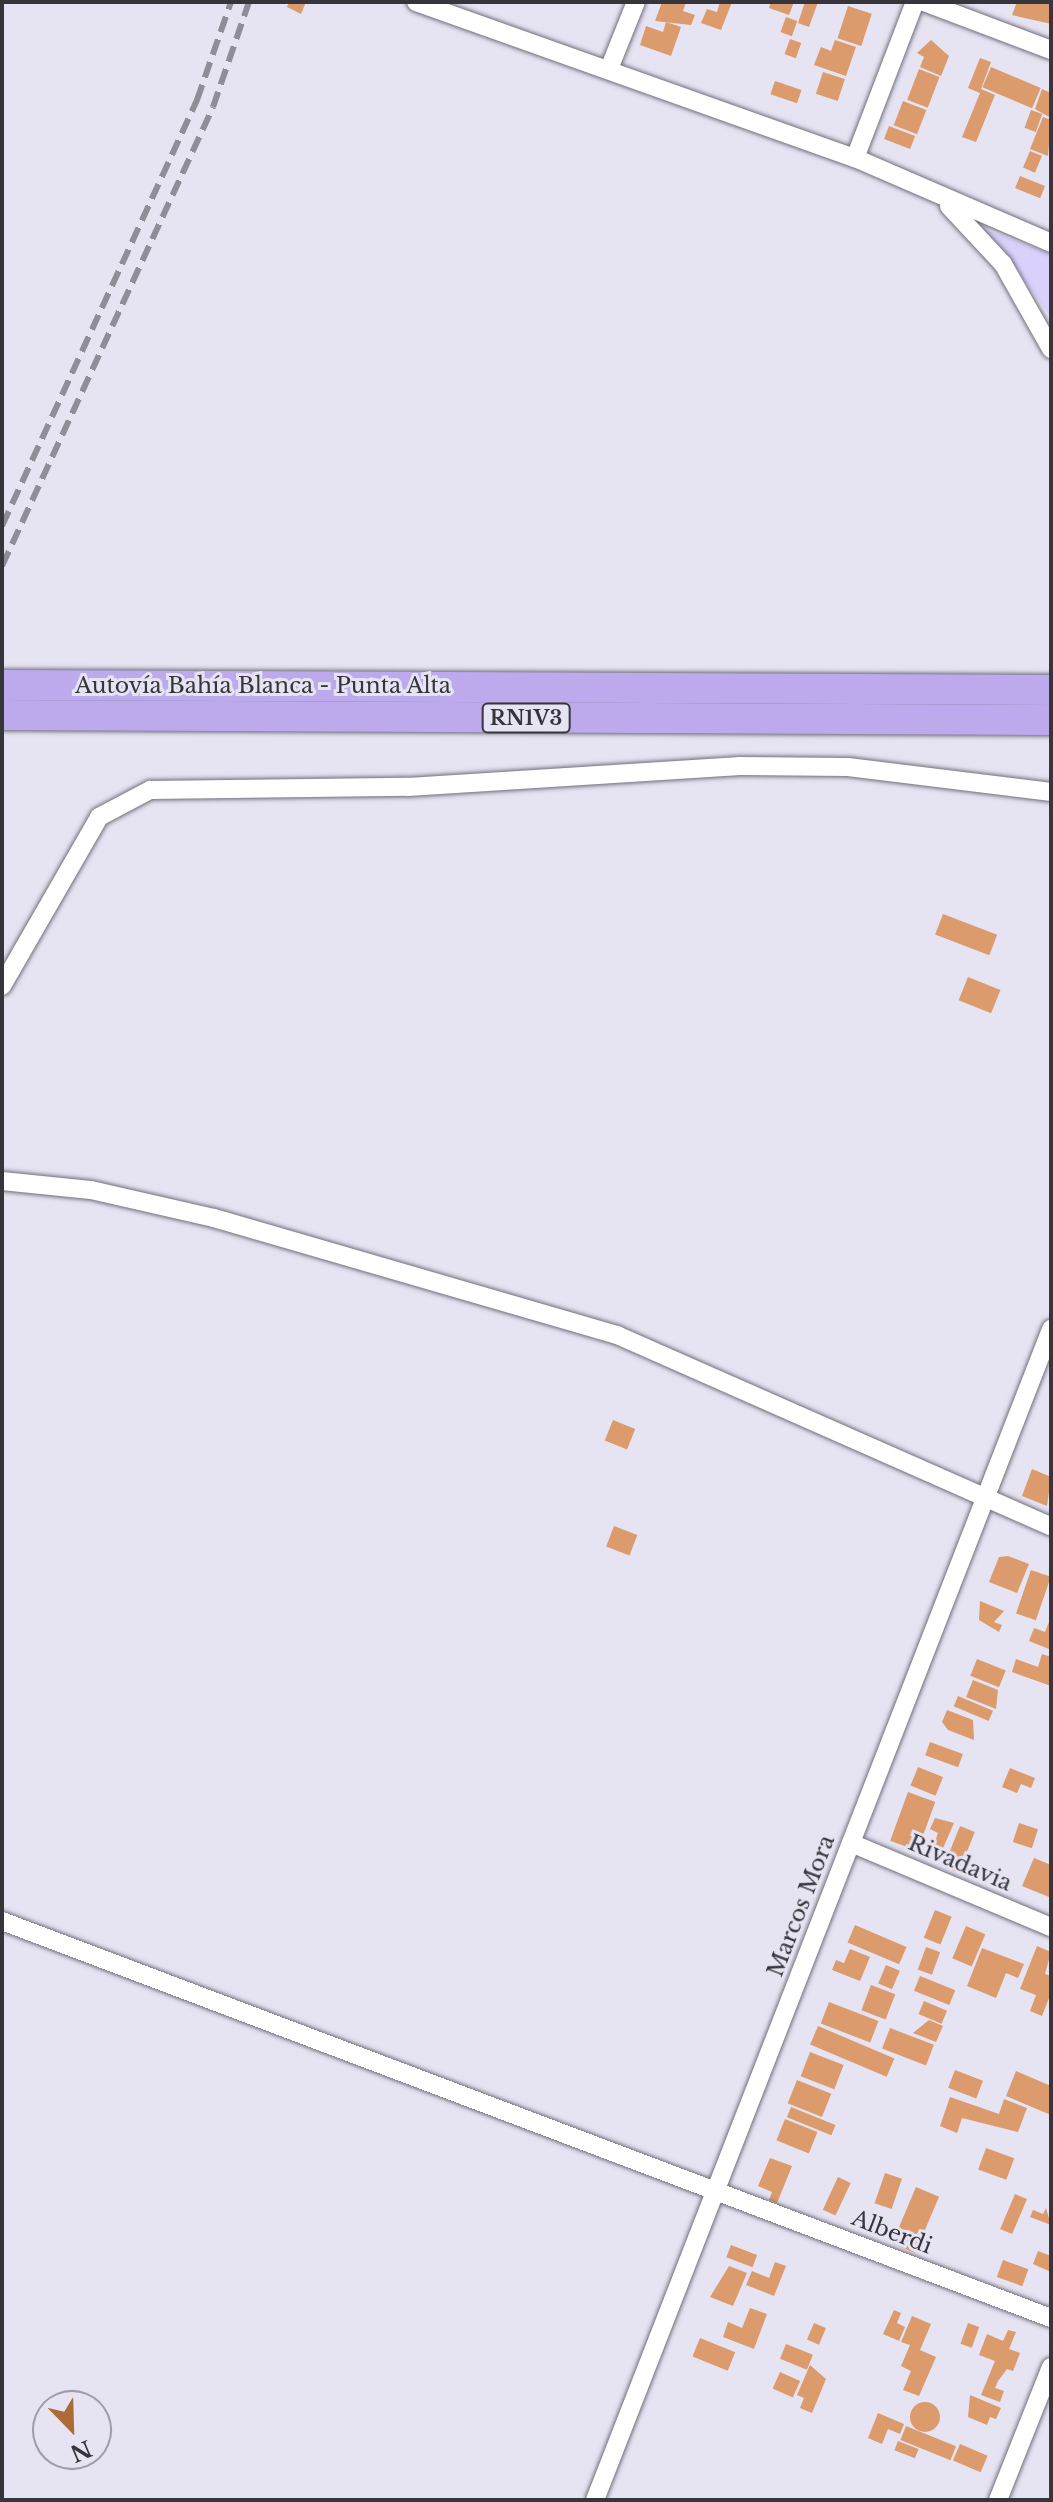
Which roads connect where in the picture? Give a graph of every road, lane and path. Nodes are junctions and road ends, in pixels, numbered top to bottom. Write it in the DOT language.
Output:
graph roads {
  1 [pos="416,2"];
  2 [pos="636,2"];
  3 [pos="915,2"];
  4 [pos="924,2"];
  5 [pos="1051,50"];
  6 [pos="609,69"];
  7 [pos="855,158"];
  8 [pos="946,203"];
  9 [pos="1051,243"];
  10 [pos="1051,349"];
  11 [pos="6,685"];
  12 [pos="1051,690"];
  13 [pos="2,715"];
  14 [pos="1051,720"];
  15 [pos="1051,792"];
  16 [pos="2,986"];
  17 [pos="2,1181"];
  18 [pos="1051,1329"];
  19 [pos="985,1499"];
  20 [pos="1051,1526"];
  21 [pos="851,1843"];
  22 [pos="2,1921"];
  23 [pos="1051,1927"];
  24 [pos="715,2191"];
  25 [pos="1051,2318"];
  26 [pos="1051,2367"];
  27 [pos="595,2500"];
  28 [pos="998,2500"];
  1 -- 6 [label="street"];
  2 -- 6 [label="street"];
  3 -- 7 [label="street"];
  4 -- 5 [label="street"];
  6 -- 7 [label="street"];
  7 -- 8 [label="street"];
  8 -- 9 [label="street"];
  8 -- 10 [label="street"];
  11 -- 12 [label="main road, Autovía Bahía Blanca - Punta Alta / RN1V3"];
  13 -- 14 [label="main road, Autovía Bahía Blanca - Punta Alta / RN1V3"];
  15 -- 16 [label="street"];
  17 -- 19 [label="street"];
  18 -- 19 [label="street, Marcos Mora"];
  19 -- 20 [label="street"];
  19 -- 21 [label="street, Marcos Mora"];
  21 -- 23 [label="street, Rivadavia"];
  21 -- 24 [label="street, Marcos Mora"];
  22 -- 24 [label="street, Alberdi"];
  24 -- 25 [label="street, Alberdi"];
  24 -- 27 [label="street, Marcos Mora"];
  26 -- 28 [label="street"];
}
